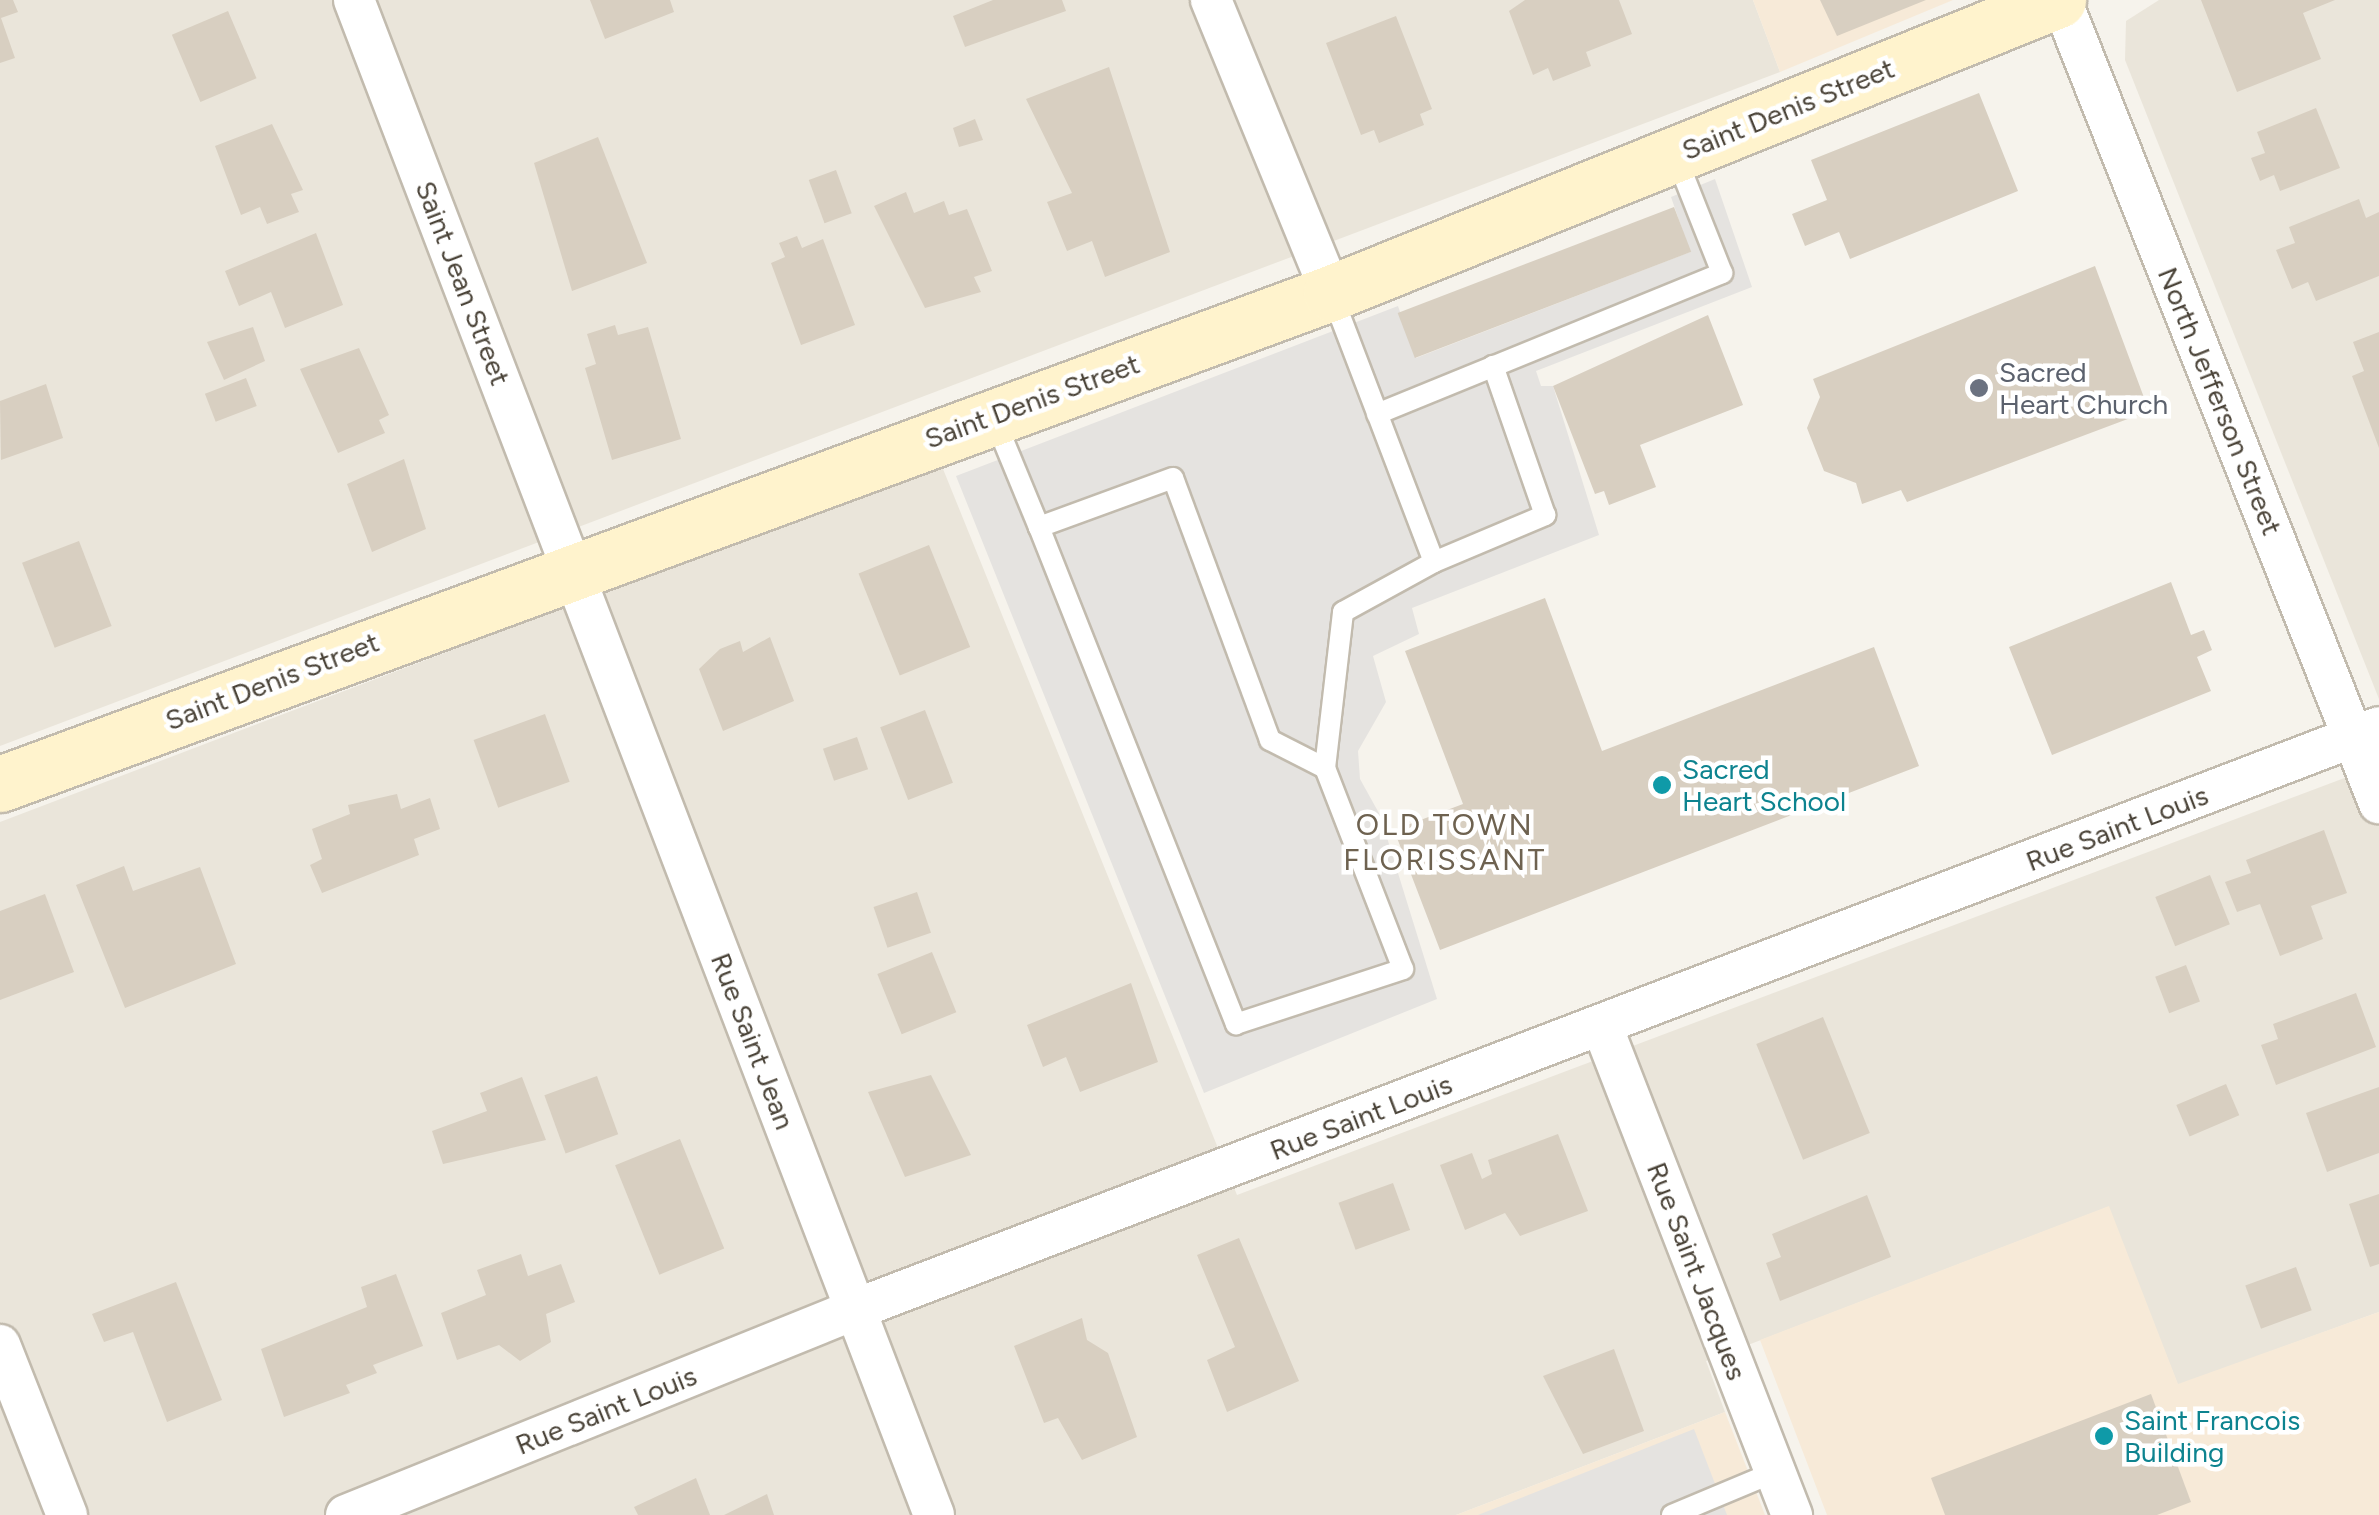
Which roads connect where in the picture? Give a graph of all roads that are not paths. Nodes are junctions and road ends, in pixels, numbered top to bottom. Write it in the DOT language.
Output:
graph roads {
  1 [pos="354,0"];
  2 [pos="1211,0"];
  3 [pos="2060,0"];
  4 [pos="1675,154"];
  5 [pos="1331,293"];
  6 [pos="1492,366"];
  7 [pos="1377,414"];
  8 [pos="993,415"];
  9 [pos="1039,528"];
  10 [pos="1434,562"];
  11 [pos="572,567"];
  12 [pos="2366,732"];
  13 [pos="1324,768"];
  14 [pos="0,784"];
  15 [pos="2379,803"];
  16 [pos="1602,1026"];
  17 [pos="856,1309"];
  18 [pos="0,1344"];
  19 [pos="1775,1472"];
  20 [pos="66,1515"];
  21 [pos="346,1515"];
  22 [pos="934,1515"];
  23 [pos="1672,1515"];
  24 [pos="1792,1515"];
  1 -- 11 [label="street, Saint Jean Street"];
  2 -- 5 [label="street"];
  3 -- 4 [label="street, Saint Denis Street"];
  3 -- 12 [label="street, North Jefferson Street"];
  4 -- 5 [label="street, Saint Denis Street"];
  4 -- 6 [label="lane"];
  5 -- 7 [label="lane"];
  5 -- 8 [label="street, Saint Denis Street"];
  6 -- 7 [label="lane"];
  6 -- 10 [label="lane"];
  7 -- 10 [label="lane"];
  8 -- 9 [label="lane"];
  8 -- 11 [label="street, Saint Denis Street"];
  9 -- 13 [label="lane"];
  9 -- 13 [label="lane"];
  10 -- 13 [label="lane"];
  11 -- 14 [label="street, Saint Denis Street"];
  11 -- 17 [label="street, Rue Saint Jean"];
  12 -- 15 [label="street, North Jefferson Street"];
  12 -- 16 [label="street, Rue Saint Louis"];
  16 -- 17 [label="street, Rue Saint Louis"];
  16 -- 19 [label="street, Rue Saint Jacques"];
  17 -- 21 [label="street, Rue Saint Louis"];
  17 -- 22 [label="street, Rue Saint Jean"];
  18 -- 20 [label="street"];
  19 -- 23 [label="lane"];
  19 -- 24 [label="street, Rue Saint Jacques"];
}
